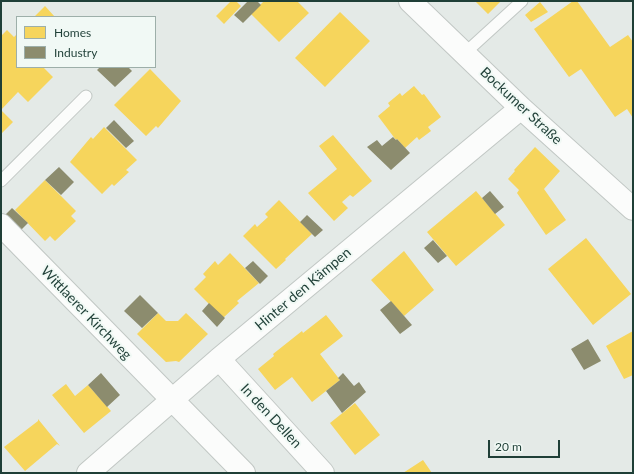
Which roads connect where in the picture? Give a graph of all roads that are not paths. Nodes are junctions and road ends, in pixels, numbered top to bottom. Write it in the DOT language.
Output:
graph roads {
  1 [pos="410,1"];
  2 [pos="522,1"];
  3 [pos="465,53"];
  4 [pos="86,96"];
  5 [pos="521,108"];
  6 [pos="1,181"];
  7 [pos="631,204"];
  8 [pos="1,225"];
  9 [pos="219,359"];
  10 [pos="172,401"];
  11 [pos="88,473"];
  12 [pos="244,473"];
  13 [pos="323,473"];
  1 -- 3 [label="street, Bockumer Straße"];
  2 -- 3 [label="lane"];
  3 -- 5 [label="street, Bockumer Straße"];
  4 -- 6 [label="lane"];
  5 -- 7 [label="street, Bockumer Straße"];
  5 -- 9 [label="street, Hinter den Kämpen"];
  8 -- 10 [label="street, Wittlaerer Kirchweg"];
  9 -- 10 [label="street, Hinter den Kämpen"];
  9 -- 13 [label="street, In den Dellen"];
  10 -- 11 [label="street, Hinter den Kämpen"];
  10 -- 12 [label="street"];
}
